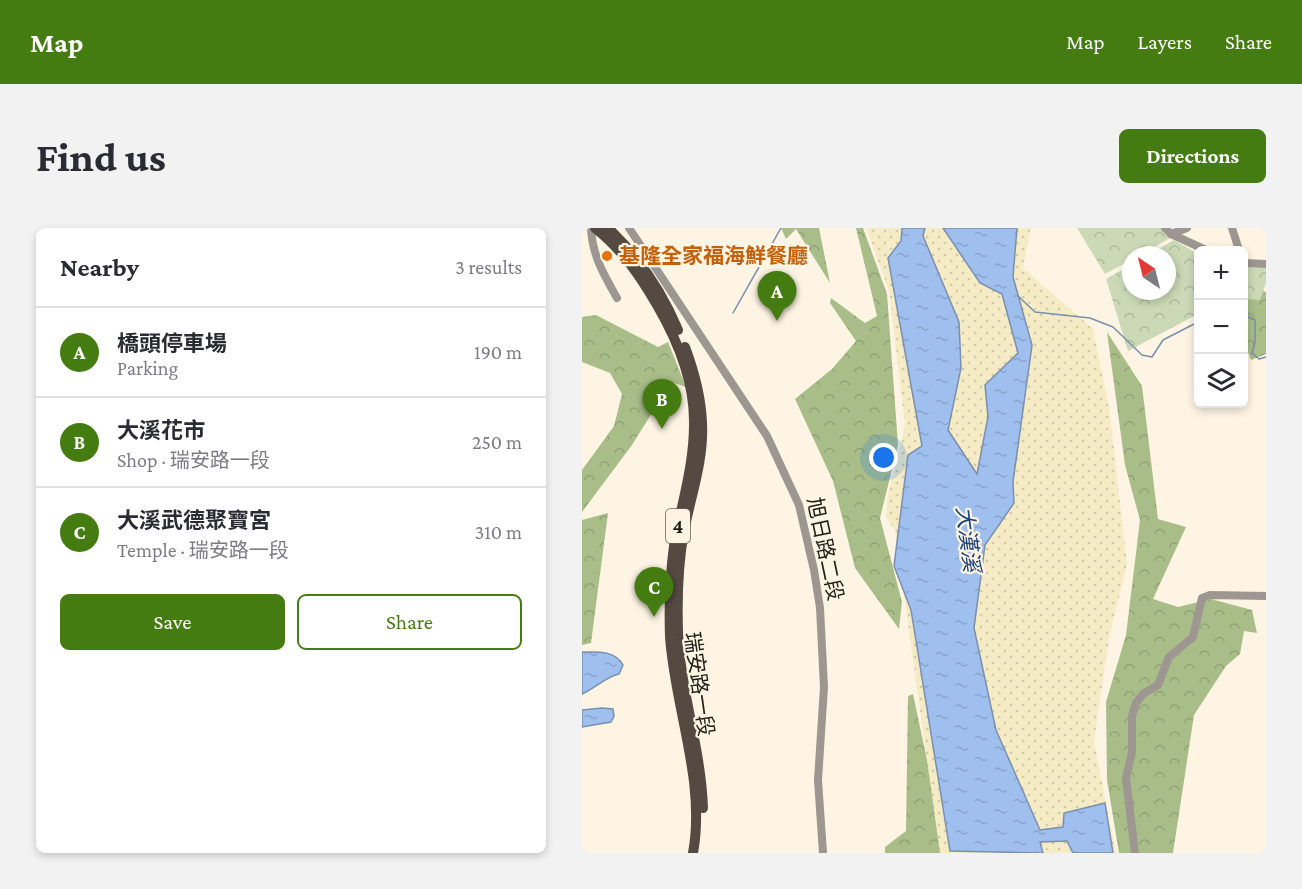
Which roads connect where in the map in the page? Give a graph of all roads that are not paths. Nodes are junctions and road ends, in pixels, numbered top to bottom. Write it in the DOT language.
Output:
graph roads {
  1 [pos="593,228"];
  2 [pos="608,228"];
  3 [pos="629,228"];
  4 [pos="1187,228"];
  5 [pos="1232,228"];
  6 [pos="1168,231"];
  7 [pos="1198,246"];
  8 [pos="1238,246"];
  9 [pos="1248,263"];
  10 [pos="1266,264"];
  11 [pos="662,274"];
  12 [pos="649,283"];
  13 [pos="617,298"];
  14 [pos="1266,596"];
  15 [pos="693,853"];
  16 [pos="700,853"];
  17 [pos="823,853"];
  18 [pos="1135,853"];
  1 -- 12 [label="main road, 瑞安路一段 / 4"];
  1 -- 13 [label="street"];
  2 -- 12 [label="main road, 瑞安路一段 / 4"];
  3 -- 11 [label="street, 旭日路二段"];
  4 -- 6 [label="street"];
  5 -- 8 [label="street"];
  6 -- 7 [label="street"];
  9 -- 10 [label="street"];
  11 -- 12 [label="street"];
  11 -- 17 [label="street, 旭日路二段"];
  12 -- 15 [label="main road, 瑞安路一段 / 4"];
  12 -- 16 [label="main road, 瑞安路一段 / 4"];
  14 -- 18 [label="street"];
}
